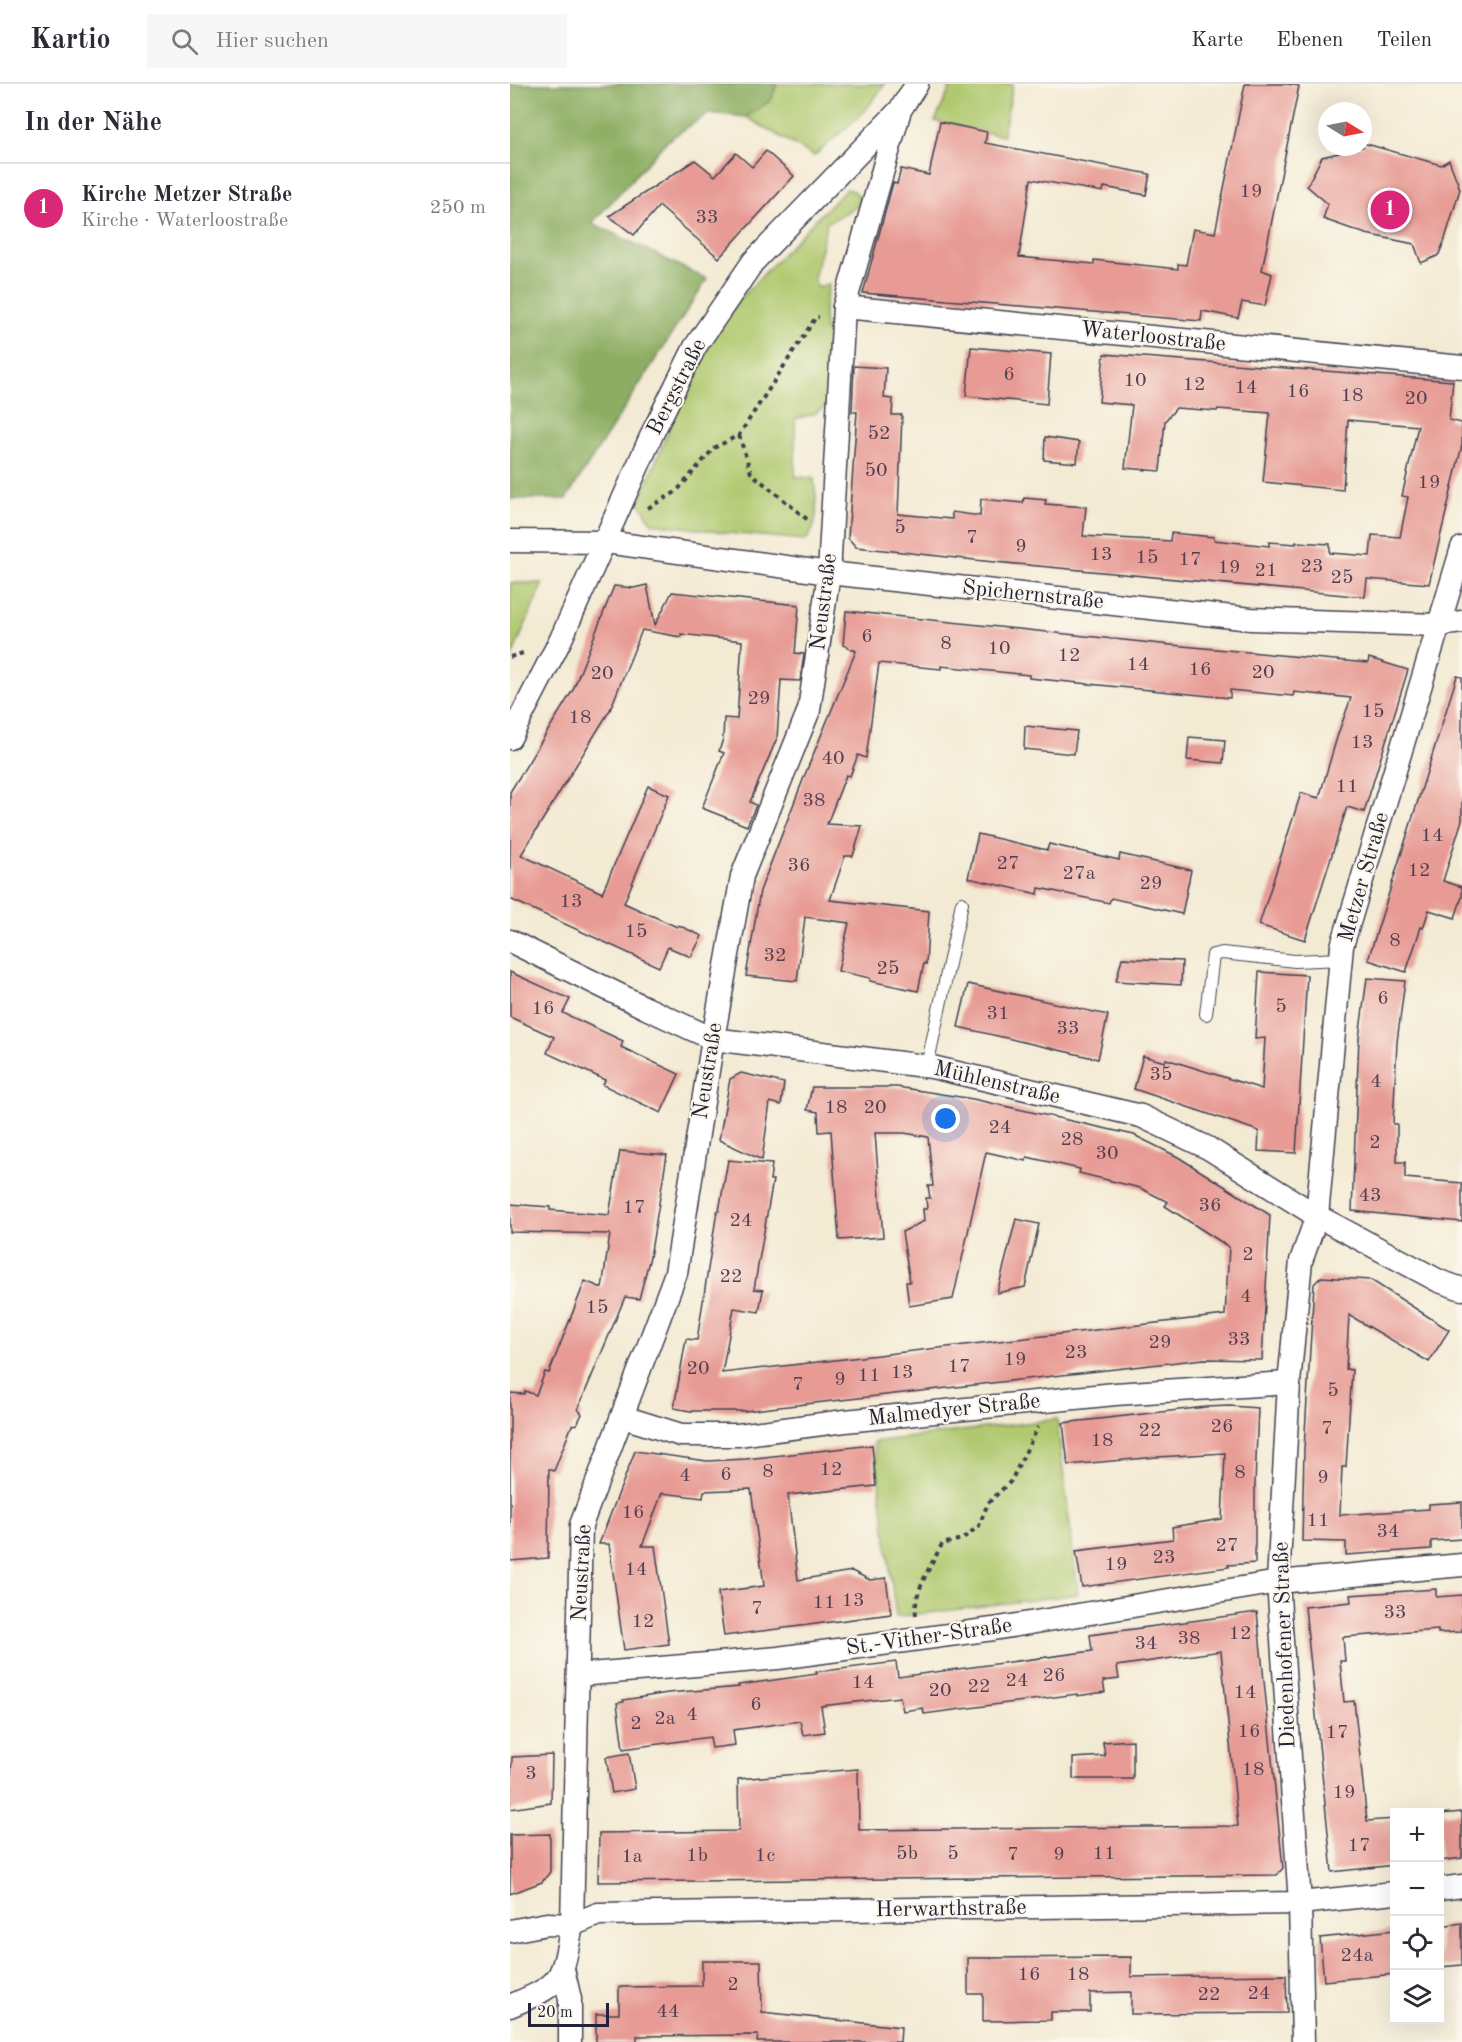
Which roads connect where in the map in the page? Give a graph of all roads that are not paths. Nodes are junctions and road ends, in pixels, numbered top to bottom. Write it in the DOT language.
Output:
graph roads {
  1 [pos="917,84"];
  2 [pos="900,110"];
  3 [pos="844,309"];
  4 [pos="1462,367"];
  5 [pos="609,534"];
  6 [pos="510,541"];
  7 [pos="1462,548"];
  8 [pos="829,573"];
  9 [pos="1462,622"];
  10 [pos="1438,625"];
  11 [pos="510,738"];
  12 [pos="962,903"];
  13 [pos="510,941"];
  14 [pos="1342,959"];
  15 [pos="1206,1014"];
  16 [pos="713,1039"];
  17 [pos="927,1066"];
  18 [pos="1317,1216"];
  19 [pos="1462,1289"];
  20 [pos="1289,1383"];
  21 [pos="623,1417"];
  22 [pos="1462,1565"];
  23 [pos="1278,1582"];
  24 [pos="578,1675"];
  25 [pos="1462,1886"];
  26 [pos="1444,1888"];
  27 [pos="1390,1894"];
  28 [pos="1300,1903"];
  29 [pos="572,1925"];
  30 [pos="510,1931"];
  31 [pos="563,1969"];
  32 [pos="510,2006"];
  33 [pos="570,2042"];
  34 [pos="1303,2042"];
  1 -- 2 [label="street, Bergstraße"];
  2 -- 3 [label="street, Neustraße"];
  2 -- 5 [label="street, Bergstraße"];
  3 -- 4 [label="street, Waterloostraße"];
  3 -- 8 [label="street, Neustraße"];
  5 -- 6 [label="street, Spichernstraße"];
  5 -- 8 [label="street, Spichernstraße"];
  5 -- 11 [label="street, Bergstraße"];
  7 -- 10 [label="street, Metzer Straße"];
  8 -- 10 [label="street, Spichernstraße"];
  8 -- 16 [label="street, Neustraße"];
  9 -- 10 [label="street, Spichernstraße"];
  10 -- 14 [label="street, Metzer Straße"];
  12 -- 17 [label="lane"];
  13 -- 16 [label="street, Mühlenstraße"];
  14 -- 15 [label="lane"];
  14 -- 18 [label="street, Metzer Straße"];
  16 -- 17 [label="street, Mühlenstraße"];
  16 -- 21 [label="street, Neustraße"];
  17 -- 18 [label="street, Mühlenstraße"];
  18 -- 19 [label="street, Mühlenstraße"];
  18 -- 20 [label="street, Diedenhofener Straße"];
  20 -- 21 [label="street, Malmedyer Straße"];
  20 -- 23 [label="street, Diedenhofener Straße"];
  21 -- 24 [label="street, Neustraße"];
  22 -- 23 [label="street, St.-Vither-Straße"];
  23 -- 24 [label="street, St.-Vither-Straße"];
  23 -- 28 [label="street, Diedenhofener Straße"];
  24 -- 29 [label="street, Neustraße"];
  25 -- 26 [label="street"];
  27 -- 28 [label="street, Herwarthstraße"];
  28 -- 29 [label="street, Herwarthstraße"];
  28 -- 34 [label="street, Diedenhofener Straße"];
  29 -- 30 [label="street, Herwarthstraße"];
  29 -- 31 [label="street, Neustraße"];
  31 -- 32 [label="street, Neustraße"];
  31 -- 33 [label="street"];
}
